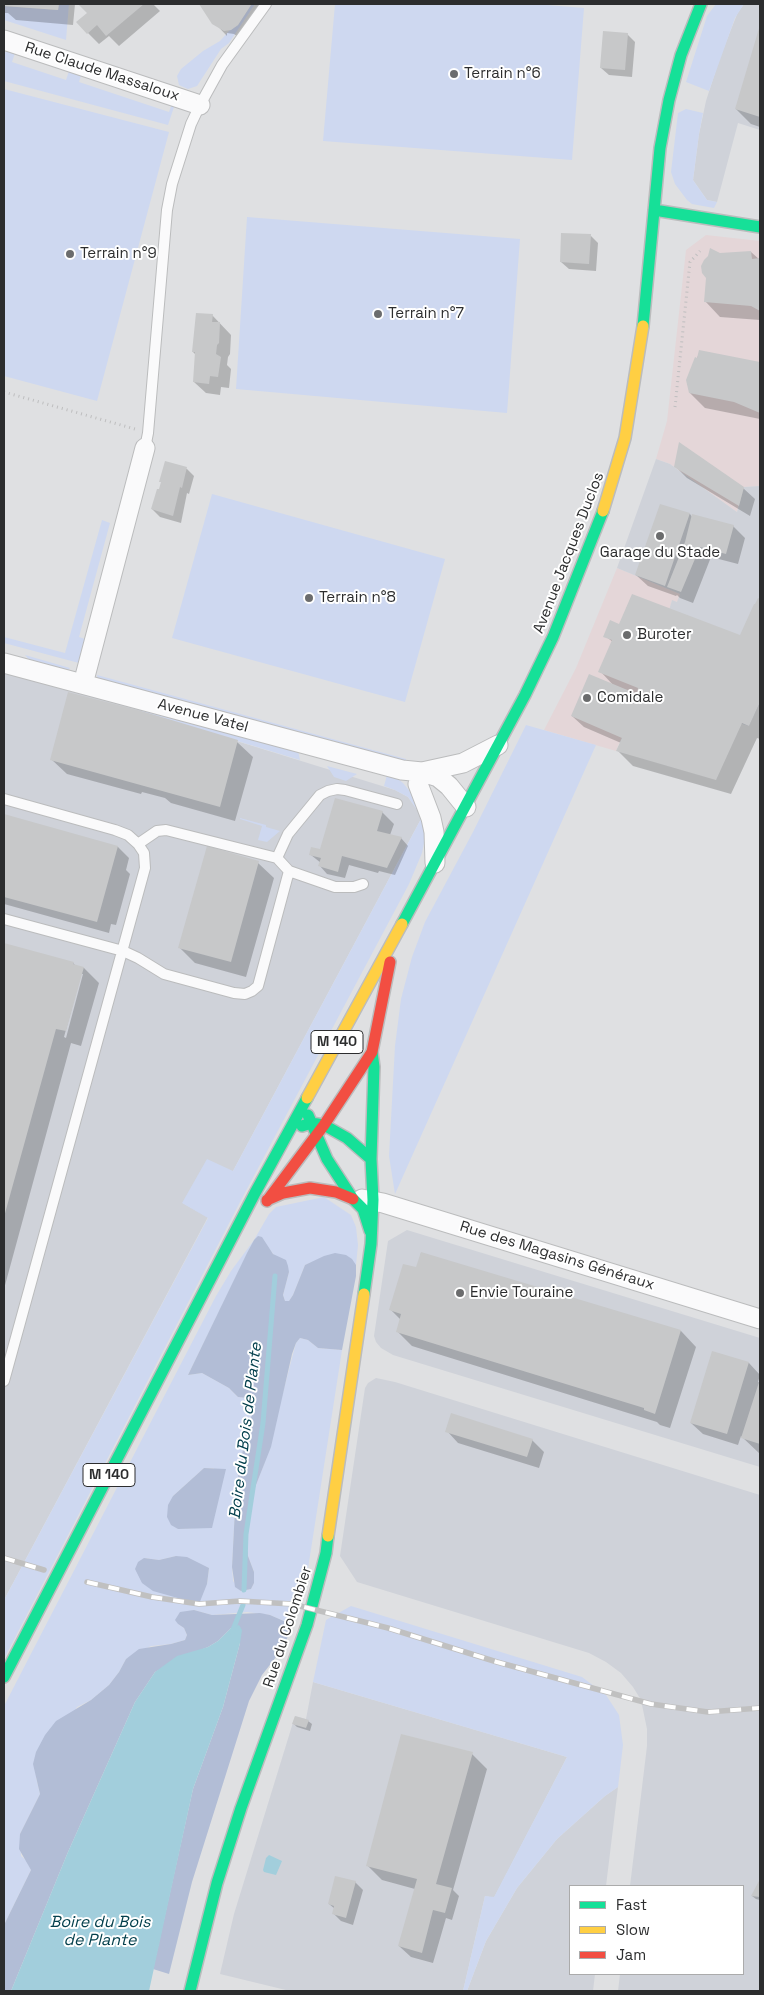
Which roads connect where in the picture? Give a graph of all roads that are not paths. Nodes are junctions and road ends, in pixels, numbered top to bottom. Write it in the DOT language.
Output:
graph roads {
  1 [pos="266,4"];
  2 [pos="701,4"];
  3 [pos="4,40"];
  4 [pos="200,105"];
  5 [pos="654,210"];
  6 [pos="760,227"];
  7 [pos="146,441"];
  8 [pos="4,663"];
  9 [pos="83,684"];
  10 [pos="498,745"];
  11 [pos="420,778"];
  12 [pos="4,798"];
  13 [pos="397,804"];
  14 [pos="466,806"];
  15 [pos="138,844"];
  16 [pos="277,858"];
  17 [pos="435,864"];
  18 [pos="290,872"];
  19 [pos="363,884"];
  20 [pos="4,919"];
  21 [pos="397,934"];
  22 [pos="123,951"];
  23 [pos="372,1052"];
  24 [pos="307,1099"];
  25 [pos="310,1123"];
  26 [pos="324,1125"];
  27 [pos="289,1131"];
  28 [pos="315,1136"];
  29 [pos="371,1159"];
  30 [pos="353,1199"];
  31 [pos="267,1200"];
  32 [pos="373,1200"];
  33 [pos="370,1231"];
  34 [pos="215,1272"];
  35 [pos="760,1319"];
  36 [pos="4,1381"];
  37 [pos="4,1677"];
  38 [pos="190,1991"];
  1 -- 4 [label="lane"];
  2 -- 5 [label="main road, Avenue Jacques Duclos"];
  3 -- 4 [label="street, Rue Claude Massaloux"];
  4 -- 7 [label="lane"];
  5 -- 6 [label="main road"];
  5 -- 10 [label="main road, Avenue Jacques Duclos"];
  7 -- 9 [label="street"];
  8 -- 9 [label="street, Avenue Vatel"];
  9 -- 11 [label="street, Avenue Vatel"];
  10 -- 11 [label="street"];
  10 -- 14 [label="main road, Avenue Jacques Duclos"];
  11 -- 14 [label="street, Avenue Vatel"];
  11 -- 17 [label="street"];
  12 -- 15 [label="lane"];
  13 -- 16 [label="lane"];
  14 -- 17 [label="main road, Avenue Jacques Duclos"];
  15 -- 16 [label="lane"];
  15 -- 22 [label="lane"];
  16 -- 18 [label="lane"];
  17 -- 21 [label="main road, Avenue Jacques Duclos"];
  18 -- 19 [label="lane"];
  18 -- 22 [label="lane"];
  20 -- 22 [label="lane"];
  21 -- 23 [label="main road, M 140"];
  21 -- 24 [label="main road, M 140"];
  22 -- 36 [label="lane"];
  23 -- 26 [label="main road, M 140"];
  23 -- 29 [label="main road, Rue du Colombier"];
  24 -- 25 [label="main road, Rue du Colombier"];
  24 -- 27 [label="main road, M 140"];
  25 -- 26 [label="main road"];
  25 -- 27 [label="main road"];
  25 -- 28 [label="main road, Rue du Colombier"];
  26 -- 28 [label="main road, M 140"];
  26 -- 29 [label="main road"];
  27 -- 34 [label="main road, M 140"];
  28 -- 30 [label="main road, Rue du Colombier"];
  28 -- 31 [label="main road, M 140"];
  29 -- 32 [label="main road, Rue du Colombier"];
  30 -- 31 [label="main road"];
  30 -- 32 [label="street, Rue des Magasins Généraux"];
  30 -- 33 [label="main road, Rue du Colombier"];
  31 -- 34 [label="main road, M 140"];
  32 -- 33 [label="main road, Rue du Colombier"];
  32 -- 35 [label="street, Rue des Magasins Généraux"];
  33 -- 38 [label="main road, Rue du Colombier"];
  34 -- 37 [label="main road, M 140"];
}
